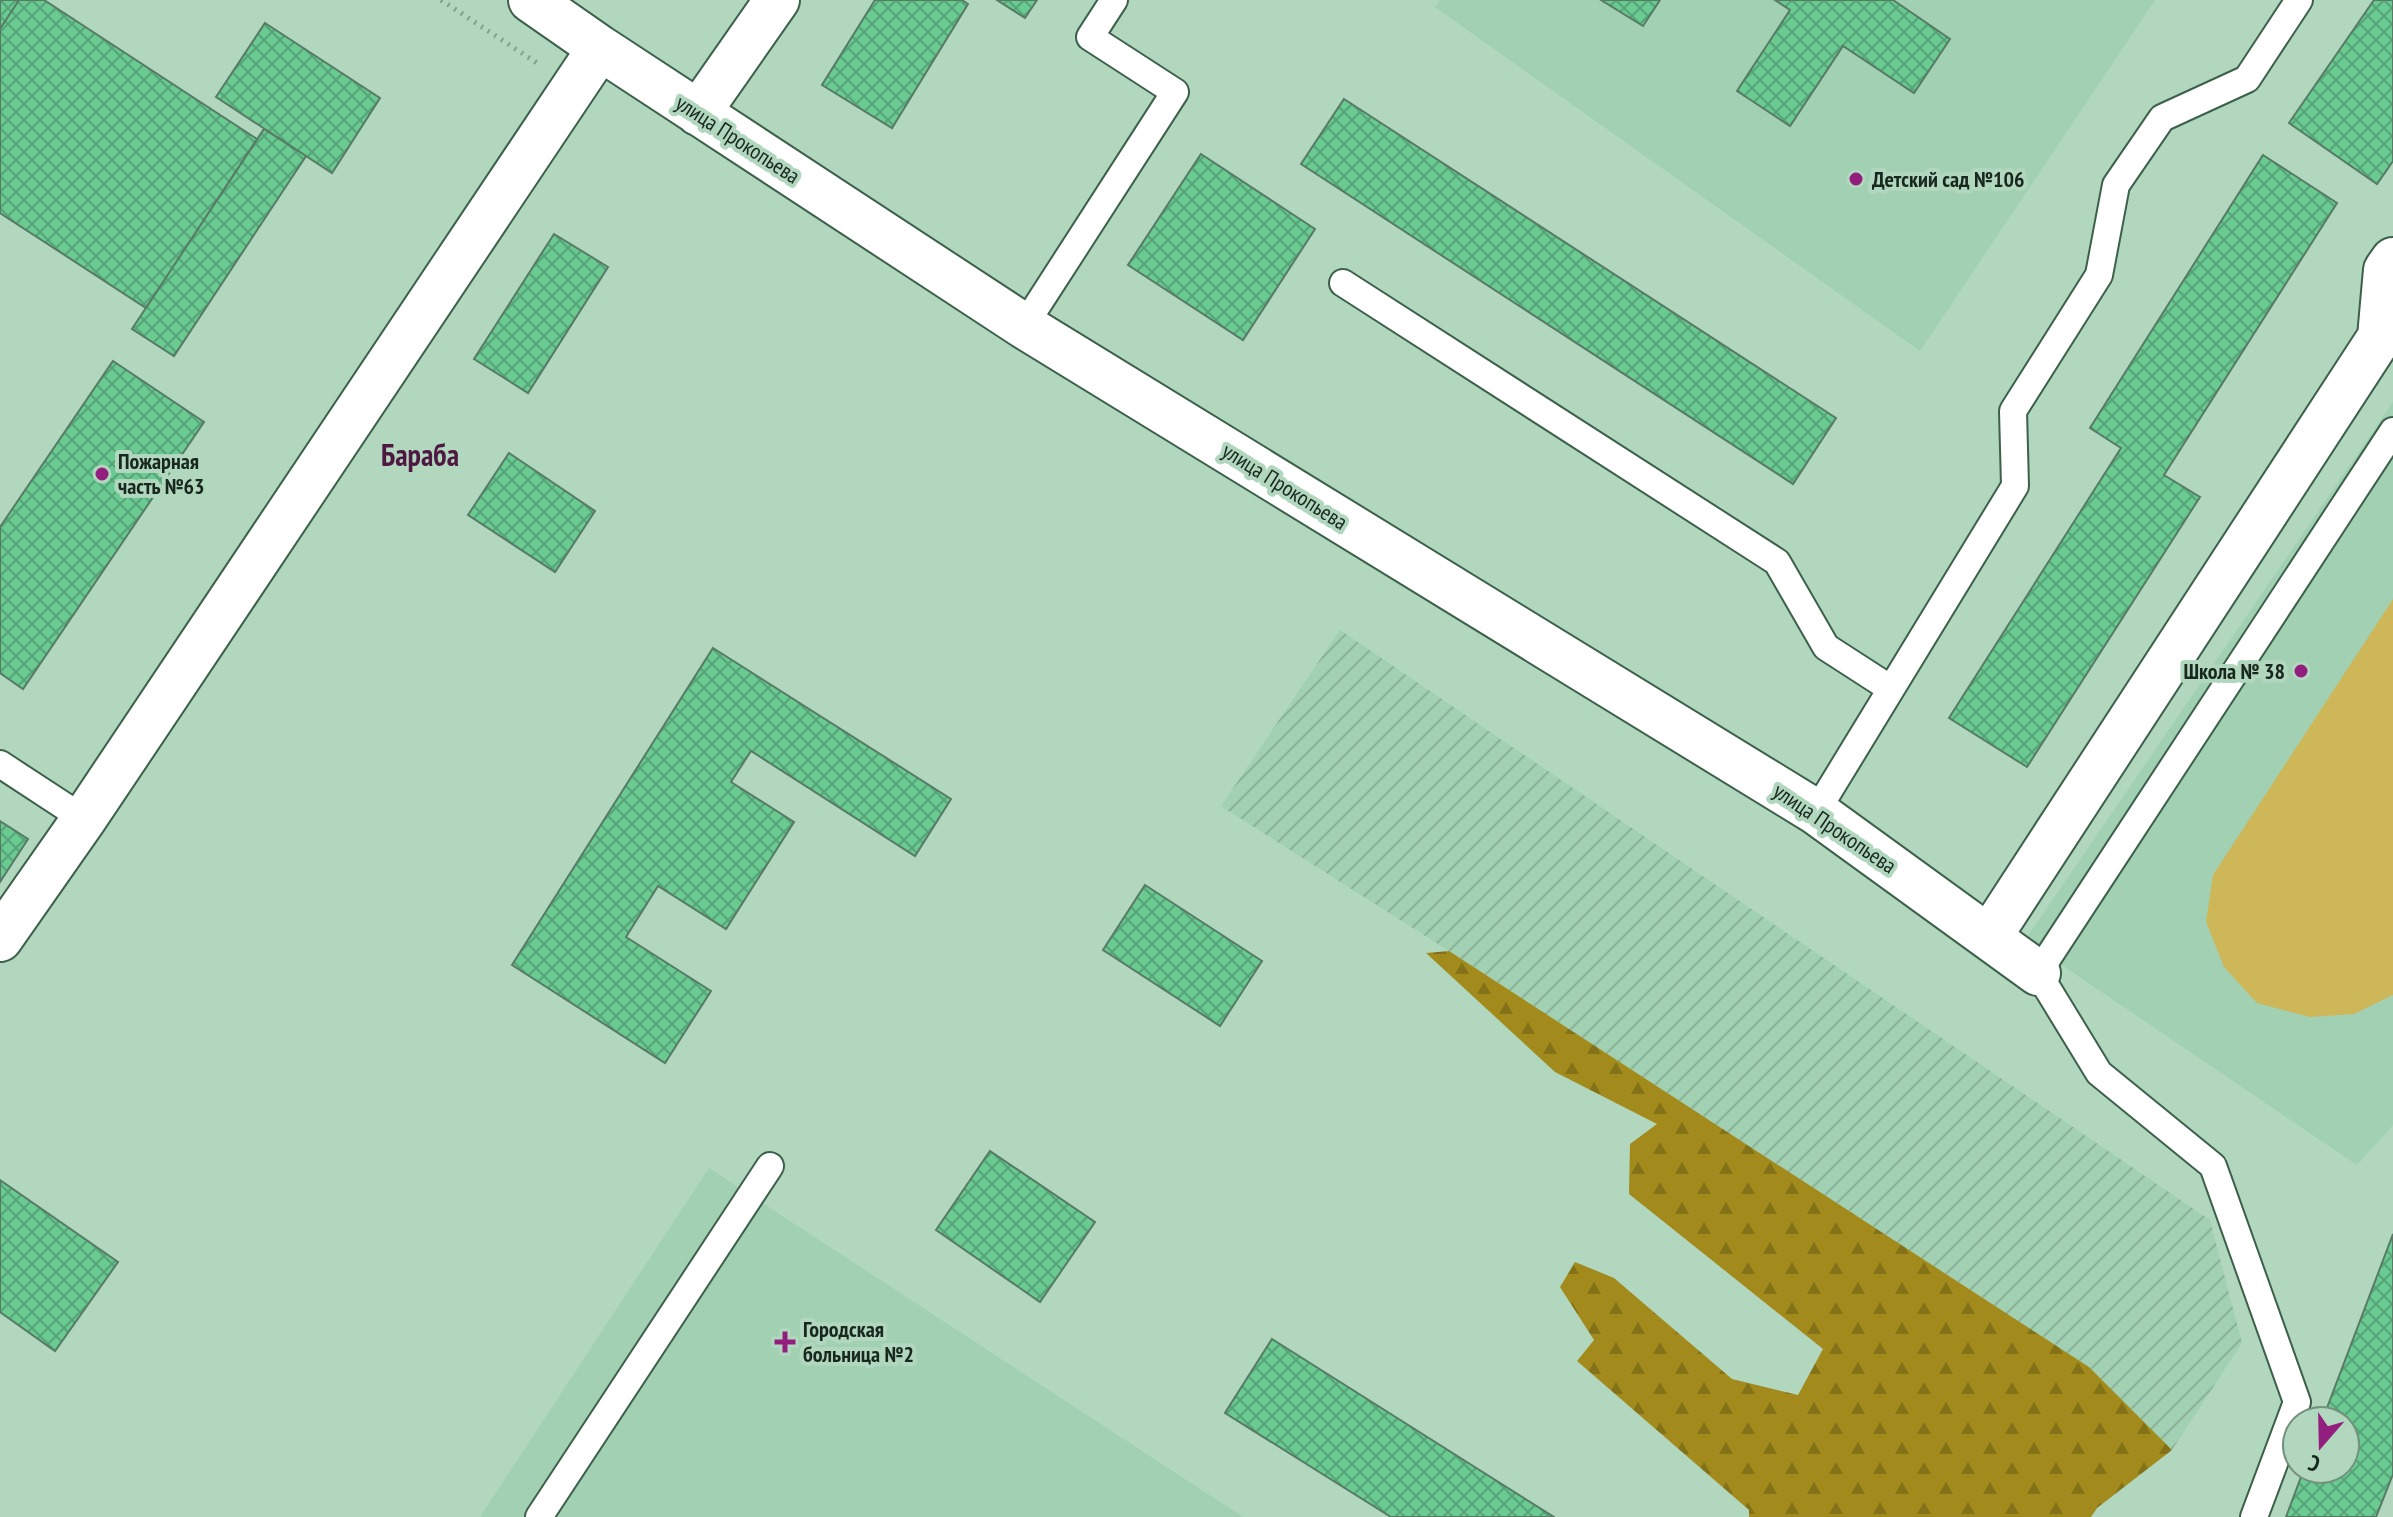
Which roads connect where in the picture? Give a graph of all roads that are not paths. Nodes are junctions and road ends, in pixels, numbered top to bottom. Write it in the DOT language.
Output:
graph roads {
  1 [pos="531,0"];
  2 [pos="777,0"];
  3 [pos="1114,0"];
  4 [pos="2299,0"];
  5 [pos="600,48"];
  6 [pos="698,113"];
  7 [pos="2393,260"];
  8 [pos="1343,283"];
  9 [pos="1024,326"];
  10 [pos="2393,431"];
  11 [pos="1891,689"];
  12 [pos="0,764"];
  13 [pos="1816,812"];
  14 [pos="84,819"];
  15 [pos="1989,937"];
  16 [pos="0,939"];
  17 [pos="2038,973"];
  18 [pos="770,1166"];
  19 [pos="539,1517"];
  20 [pos="2254,1517"];
  1 -- 5 [label="street, улица Прокопьева"];
  2 -- 6 [label="street"];
  3 -- 9 [label="lane"];
  4 -- 11 [label="lane"];
  5 -- 6 [label="street, улица Прокопьева"];
  5 -- 14 [label="street"];
  6 -- 9 [label="street, улица Прокопьева"];
  7 -- 15 [label="street"];
  8 -- 11 [label="lane"];
  9 -- 13 [label="street, улица Прокопьева"];
  10 -- 17 [label="lane"];
  11 -- 13 [label="lane"];
  12 -- 14 [label="lane"];
  13 -- 15 [label="street, улица Прокопьева"];
  14 -- 16 [label="street"];
  15 -- 17 [label="street, улица Прокопьева"];
  17 -- 20 [label="lane"];
  18 -- 19 [label="lane"];
}
